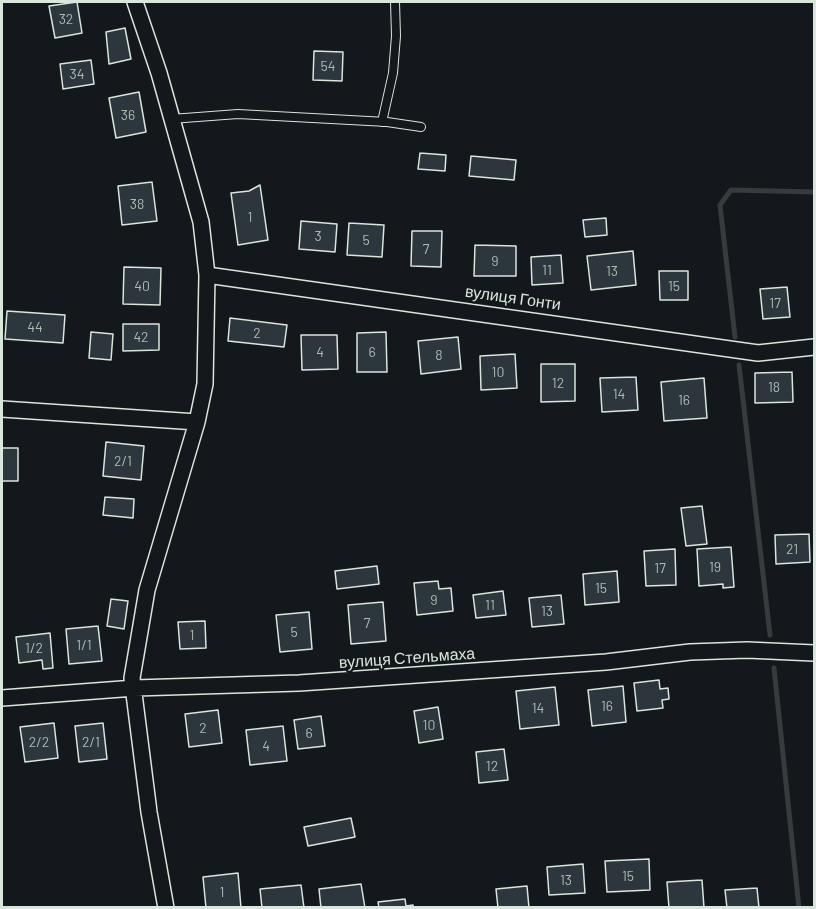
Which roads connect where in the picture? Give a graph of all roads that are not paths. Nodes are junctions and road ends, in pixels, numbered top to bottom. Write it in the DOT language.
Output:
graph roads {
  1 [pos="135,2"];
  2 [pos="395,2"];
  3 [pos="171,119"];
  4 [pos="382,122"];
  5 [pos="421,127"];
  6 [pos="207,275"];
  7 [pos="814,347"];
  8 [pos="2,409"];
  9 [pos="197,422"];
  10 [pos="814,653"];
  11 [pos="135,688"];
  12 [pos="2,698"];
  13 [pos="166,908"];
  1 -- 3 [label="street"];
  2 -- 4 [label="lane"];
  3 -- 4 [label="lane"];
  3 -- 6 [label="street"];
  4 -- 5 [label="lane"];
  6 -- 7 [label="street, вулиця Гонти"];
  6 -- 9 [label="street"];
  8 -- 9 [label="street"];
  9 -- 11 [label="street"];
  10 -- 11 [label="street, вулиця Стельмаха"];
  11 -- 12 [label="street, вулиця Стельмаха"];
  11 -- 13 [label="street"];
}
